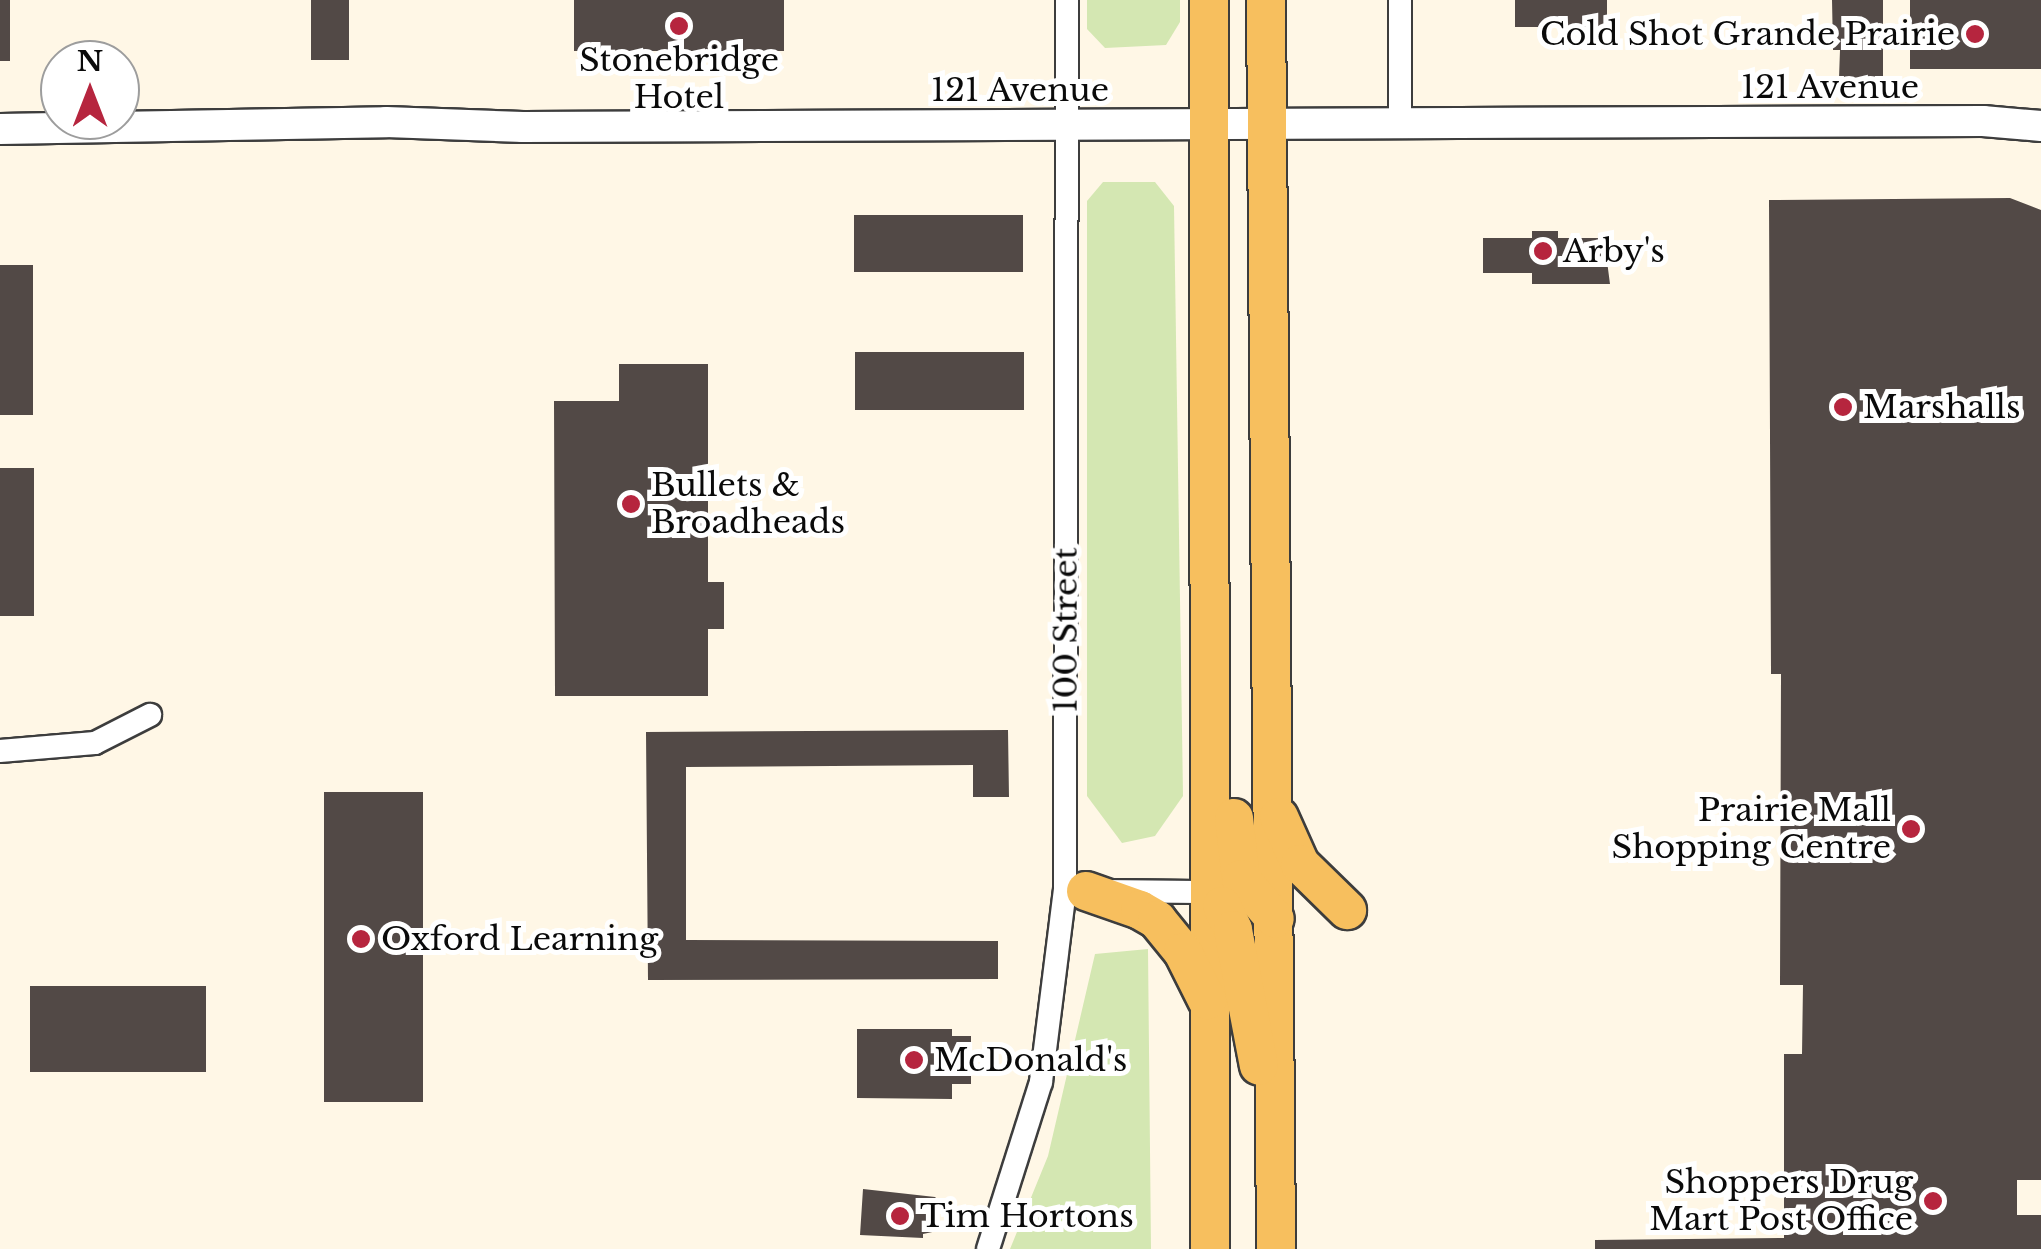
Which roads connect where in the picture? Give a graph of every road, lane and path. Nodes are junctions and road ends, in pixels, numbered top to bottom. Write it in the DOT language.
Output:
graph roads {
  1 [pos="1067,0"];
  2 [pos="1209,0"];
  3 [pos="1266,0"];
  4 [pos="1400,0"];
  5 [pos="1400,121"];
  6 [pos="1266,124"];
  7 [pos="1067,125"];
  8 [pos="1210,125"];
  9 [pos="2041,126"];
  10 [pos="0,128"];
  11 [pos="1210,632"];
  12 [pos="150,715"];
  13 [pos="0,750"];
  14 [pos="1274,801"];
  15 [pos="1076,891"];
  16 [pos="1212,892"];
  17 [pos="1347,910"];
  18 [pos="1274,919"];
  19 [pos="1209,1006"];
  20 [pos="1276,1152"];
  21 [pos="988,1249"];
  22 [pos="1210,1249"];
  23 [pos="1276,1249"];
  1 -- 7 [label="street, 100 Street"];
  2 -- 8 [label="main road"];
  3 -- 6 [label="main road"];
  4 -- 5 [label="street"];
  5 -- 6 [label="street, 121 Avenue"];
  5 -- 9 [label="street, 121 Avenue"];
  6 -- 8 [label="street, 121 Avenue"];
  6 -- 14 [label="main road"];
  7 -- 8 [label="street, 121 Avenue"];
  7 -- 10 [label="street, 121 Avenue"];
  7 -- 15 [label="street, 100 Street"];
  8 -- 11 [label="main road"];
  11 -- 16 [label="main road"];
  11 -- 18 [label="main road"];
  12 -- 13 [label="street"];
  14 -- 17 [label="main road"];
  14 -- 18 [label="main road"];
  15 -- 16 [label="street"];
  15 -- 19 [label="main road"];
  15 -- 21 [label="street, 100 Street"];
  16 -- 19 [label="main road"];
  16 -- 20 [label="main road"];
  18 -- 20 [label="main road"];
  19 -- 22 [label="main road"];
  20 -- 23 [label="main road"];
}
